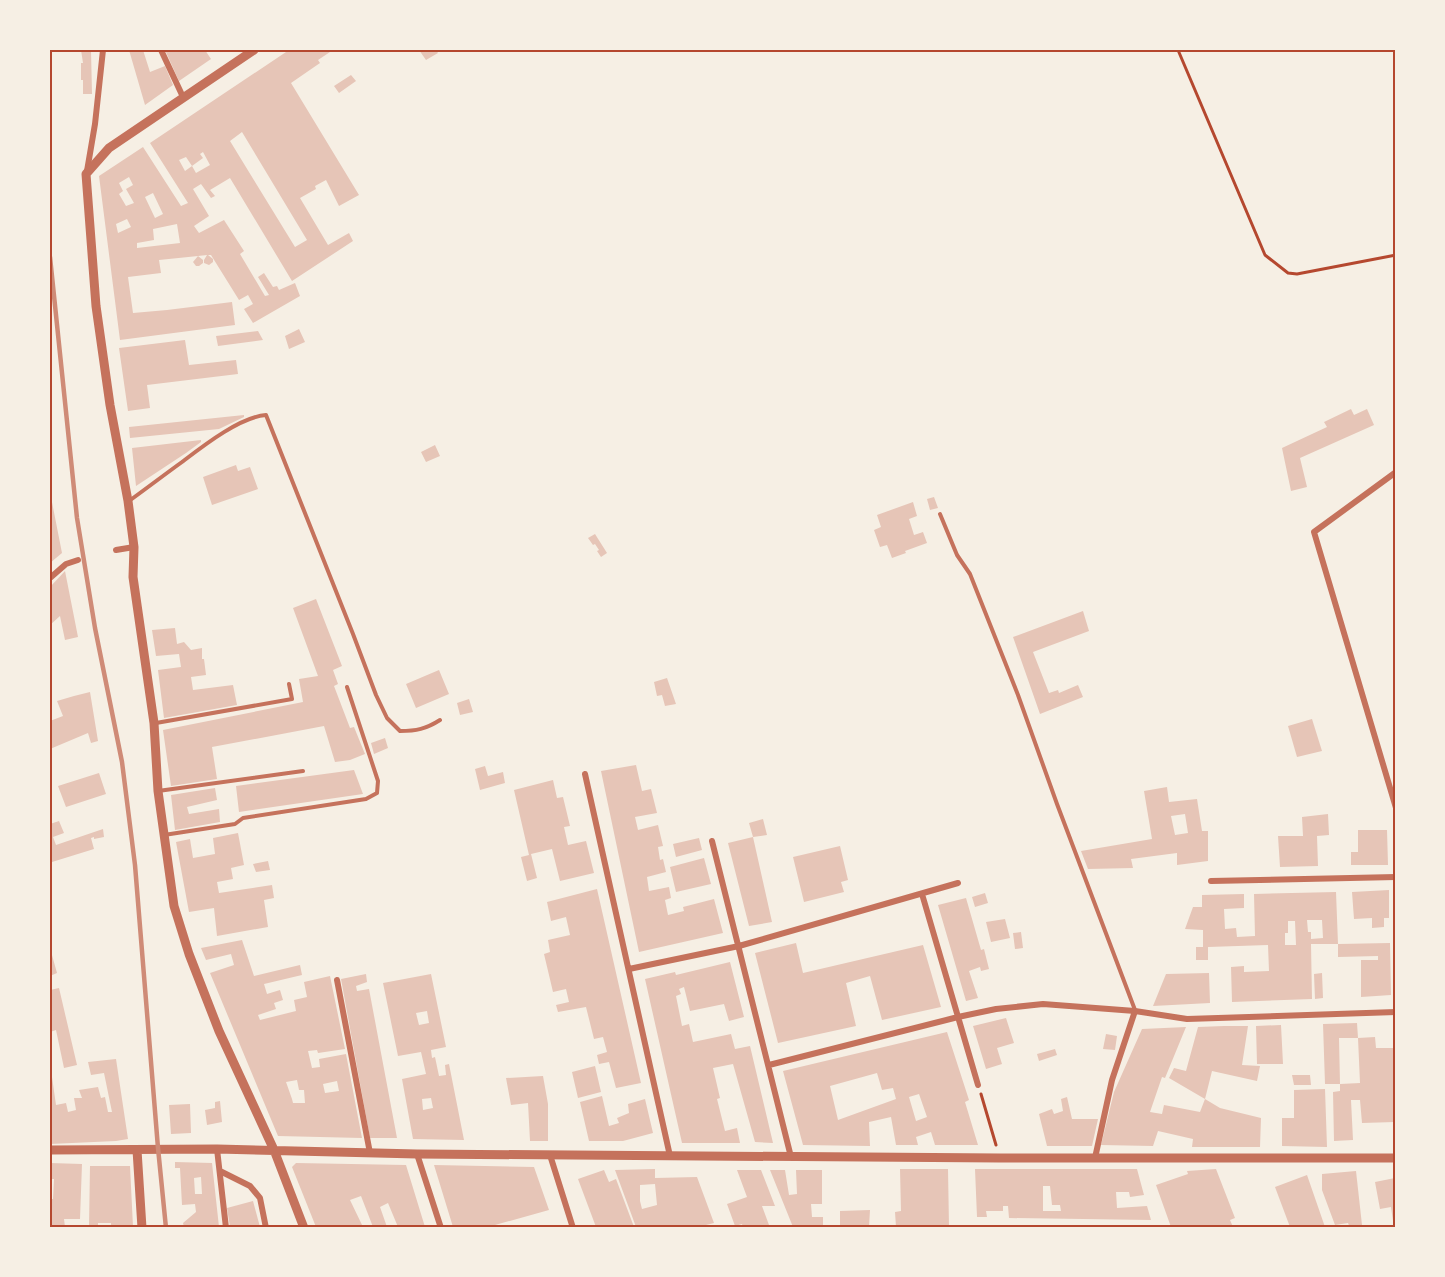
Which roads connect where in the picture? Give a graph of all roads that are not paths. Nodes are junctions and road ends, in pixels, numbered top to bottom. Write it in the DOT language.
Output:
graph roads {
  1 [pos="103,50"];
  2 [pos="161,50"];
  3 [pos="254,50"];
  4 [pos="183,97"];
  5 [pos="86,174"];
  6 [pos="1395,472"];
  7 [pos="128,501"];
  8 [pos="940,514"];
  9 [pos="134,547"];
  10 [pos="116,550"];
  11 [pos="78,560"];
  12 [pos="50,578"];
  13 [pos="289,684"];
  14 [pos="347,687"];
  15 [pos="440,720"];
  16 [pos="153,723"];
  17 [pos="303,771"];
  18 [pos="585,774"];
  19 [pos="158,791"];
  20 [pos="1395,808"];
  21 [pos="163,835"];
  22 [pos="712,841"];
  23 [pos="1395,878"];
  24 [pos="1211,881"];
  25 [pos="958,884"];
  26 [pos="922,894"];
  27 [pos="739,946"];
  28 [pos="629,969"];
  29 [pos="337,980"];
  30 [pos="1135,1011"];
  31 [pos="1395,1012"];
  32 [pos="958,1017"];
  33 [pos="769,1065"];
  34 [pos="978,1085"];
  35 [pos="217,1149"];
  36 [pos="50,1150"];
  37 [pos="137,1150"];
  38 [pos="274,1150"];
  39 [pos="370,1153"];
  40 [pos="417,1154"];
  41 [pos="550,1155"];
  42 [pos="670,1156"];
  43 [pos="792,1157"];
  44 [pos="1095,1158"];
  45 [pos="1395,1158"];
  46 [pos="220,1171"];
  47 [pos="142,1227"];
  48 [pos="226,1227"];
  49 [pos="266,1227"];
  50 [pos="304,1227"];
  51 [pos="441,1227"];
  52 [pos="573,1227"];
  1 -- 5 [label="street"];
  2 -- 4 [label="street"];
  3 -- 4 [label="street"];
  4 -- 5 [label="street"];
  5 -- 7 [label="street"];
  6 -- 20 [label="street"];
  7 -- 9 [label="street"];
  7 -- 15 [label="lane"];
  8 -- 30 [label="lane"];
  9 -- 10 [label="street"];
  9 -- 16 [label="street"];
  11 -- 12 [label="street"];
  13 -- 16 [label="lane"];
  14 -- 21 [label="lane"];
  16 -- 19 [label="street"];
  17 -- 19 [label="lane"];
  18 -- 28 [label="street"];
  19 -- 21 [label="street"];
  21 -- 38 [label="street"];
  22 -- 27 [label="street"];
  23 -- 24 [label="street"];
  25 -- 26 [label="street"];
  26 -- 27 [label="street"];
  26 -- 32 [label="street"];
  27 -- 28 [label="street"];
  27 -- 33 [label="street"];
  28 -- 42 [label="street"];
  29 -- 39 [label="street"];
  30 -- 31 [label="street"];
  30 -- 32 [label="street"];
  30 -- 44 [label="street"];
  32 -- 33 [label="street"];
  32 -- 34 [label="street"];
  33 -- 43 [label="street"];
  35 -- 37 [label="street"];
  35 -- 38 [label="street"];
  35 -- 46 [label="street"];
  36 -- 37 [label="street"];
  37 -- 47 [label="street"];
  38 -- 39 [label="street"];
  38 -- 50 [label="street"];
  39 -- 40 [label="street"];
  40 -- 41 [label="street"];
  40 -- 51 [label="street"];
  41 -- 42 [label="street"];
  41 -- 52 [label="street"];
  42 -- 43 [label="street"];
  43 -- 44 [label="street"];
  44 -- 45 [label="street"];
  46 -- 48 [label="street"];
  46 -- 49 [label="street"];
}
